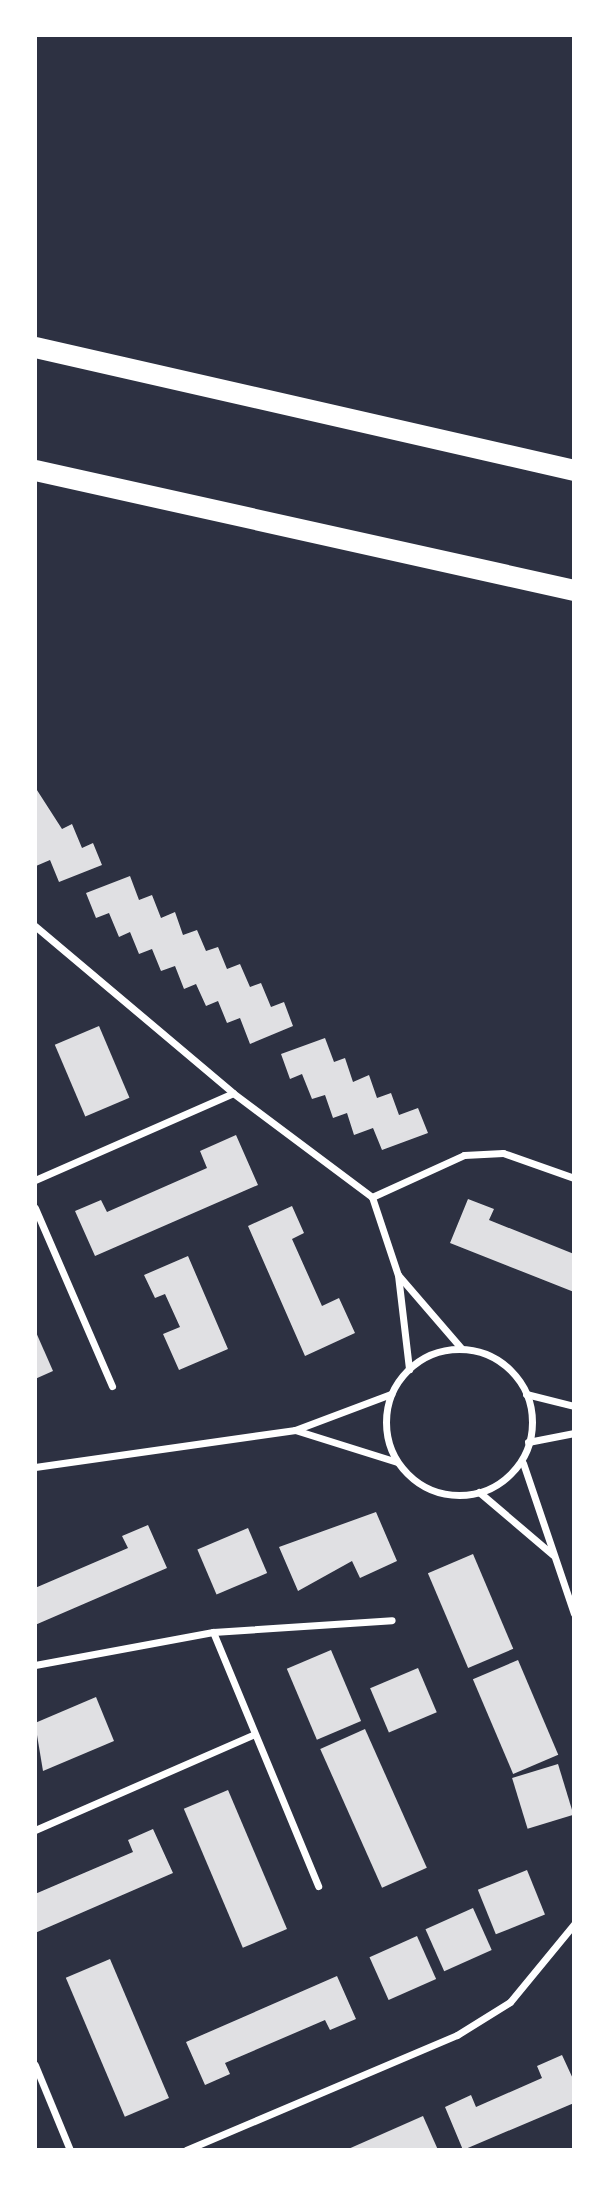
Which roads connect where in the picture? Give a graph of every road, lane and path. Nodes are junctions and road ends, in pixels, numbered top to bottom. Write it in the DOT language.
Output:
graph roads {
  1 [pos="35,347"];
  2 [pos="35,470"];
  3 [pos="574,470"];
  4 [pos="574,590"];
  5 [pos="35,926"];
  6 [pos="233,1093"];
  7 [pos="574,1178"];
  8 [pos="35,1180"];
  9 [pos="372,1196"];
  10 [pos="35,1208"];
  11 [pos="398,1275"];
  12 [pos="462,1349"];
  13 [pos="409,1369"];
  14 [pos="112,1386"];
  15 [pos="391,1394"];
  16 [pos="526,1394"];
  17 [pos="574,1406"];
  18 [pos="295,1430"];
  19 [pos="574,1433"];
  20 [pos="528,1442"];
  21 [pos="397,1462"];
  22 [pos="523,1463"];
  23 [pos="35,1467"];
  24 [pos="479,1492"];
  25 [pos="555,1557"];
  26 [pos="574,1614"];
  27 [pos="392,1620"];
  28 [pos="213,1632"];
  29 [pos="35,1665"];
  30 [pos="252,1735"];
  31 [pos="35,1830"];
  32 [pos="318,1886"];
  33 [pos="574,1924"];
  34 [pos="35,2065"];
  35 [pos="70,2150"];
  36 [pos="186,2150"];
  1 -- 3 [label="highway"];
  2 -- 4 [label="highway"];
  5 -- 6 [label="street"];
  6 -- 8 [label="street"];
  6 -- 9 [label="street"];
  7 -- 9 [label="street"];
  9 -- 11 [label="street"];
  10 -- 14 [label="street"];
  11 -- 12 [label="street"];
  11 -- 13 [label="street"];
  12 -- 13 [label="street"];
  12 -- 16 [label="street"];
  13 -- 15 [label="street"];
  15 -- 18 [label="street"];
  15 -- 21 [label="street"];
  16 -- 17 [label="street"];
  16 -- 20 [label="street"];
  18 -- 21 [label="street"];
  18 -- 23 [label="street"];
  19 -- 20 [label="street"];
  20 -- 22 [label="street"];
  21 -- 24 [label="street"];
  22 -- 24 [label="street"];
  22 -- 25 [label="street"];
  24 -- 25 [label="street"];
  25 -- 26 [label="street"];
  27 -- 28 [label="street"];
  28 -- 29 [label="street"];
  28 -- 30 [label="street"];
  30 -- 31 [label="street"];
  30 -- 32 [label="street"];
  33 -- 36 [label="street"];
  34 -- 35 [label="street"];
}
